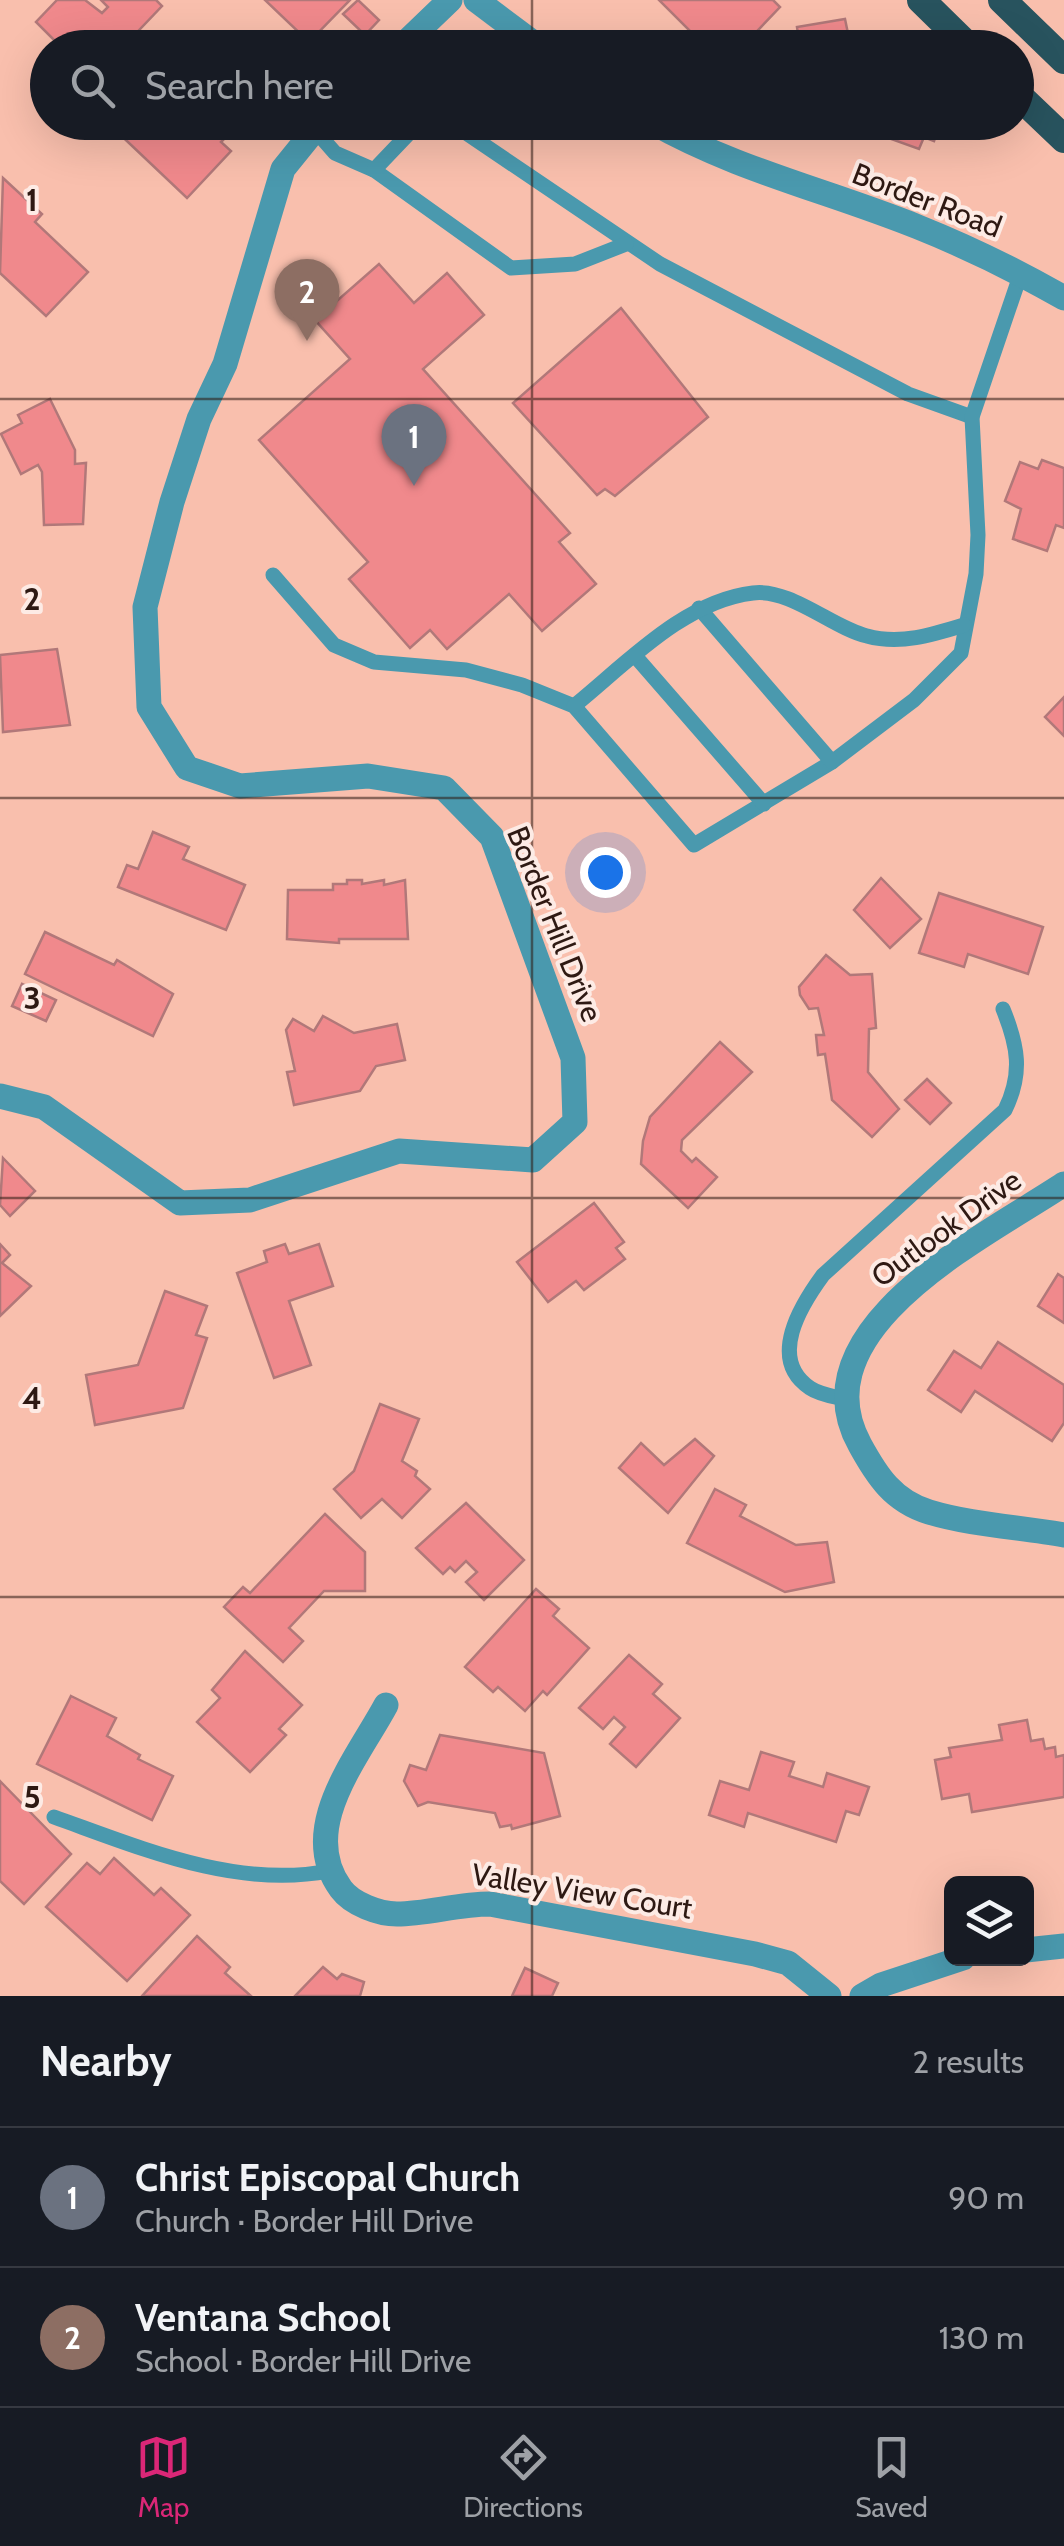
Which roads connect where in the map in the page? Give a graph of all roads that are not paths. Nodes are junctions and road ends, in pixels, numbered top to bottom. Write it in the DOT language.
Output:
graph roads {
  1 [pos="450,0"];
  2 [pos="476,0"];
  3 [pos="921,0"];
  4 [pos="1002,0"];
  5 [pos="419,30"];
  6 [pos="516,30"];
  7 [pos="952,30"];
  8 [pos="1033,30"];
  9 [pos="1034,31"];
  10 [pos="1064,60"];
  11 [pos="1034,111"];
  12 [pos="307,140"];
  13 [pos="326,140"];
  14 [pos="403,140"];
  15 [pos="476,140"];
  16 [pos="684,140"];
  17 [pos="1064,140"];
  18 [pos="374,170"];
  19 [pos="626,244"];
  20 [pos="1021,273"];
  21 [pos="1064,298"];
  22 [pos="972,417"];
  23 [pos="273,575"];
  24 [pos="699,608"];
  25 [pos="964,625"];
  26 [pos="636,657"];
  27 [pos="574,706"];
  28 [pos="832,762"];
  29 [pos="764,804"];
  30 [pos="1003,1009"];
  31 [pos="0,1096"];
  32 [pos="1064,1184"];
  33 [pos="848,1400"];
  34 [pos="1064,1536"];
  35 [pos="386,1705"];
  36 [pos="54,1818"];
  37 [pos="329,1871"];
  38 [pos="1064,1946"];
  39 [pos="1034,1949"];
  40 [pos="944,1966"];
  41 [pos="877,1992"];
  42 [pos="829,1996"];
  1 -- 5 [label="street"];
  2 -- 6 [label="street"];
  3 -- 7 [label="highway"];
  4 -- 8 [label="highway"];
  9 -- 10 [label="highway"];
  11 -- 17 [label="highway"];
  12 -- 31 [label="street, Border Hill Drive"];
  13 -- 18 [label="lane"];
  14 -- 18 [label="lane"];
  15 -- 19 [label="lane"];
  16 -- 20 [label="street, Border Road"];
  18 -- 19 [label="lane"];
  19 -- 22 [label="lane"];
  20 -- 21 [label="street, Border Road"];
  20 -- 22 [label="lane"];
  22 -- 25 [label="lane"];
  23 -- 27 [label="lane"];
  24 -- 25 [label="lane"];
  24 -- 26 [label="lane"];
  24 -- 28 [label="lane"];
  25 -- 28 [label="lane"];
  26 -- 27 [label="lane"];
  26 -- 29 [label="lane"];
  27 -- 29 [label="lane"];
  28 -- 29 [label="lane"];
  30 -- 33 [label="lane"];
  32 -- 33 [label="street, Outlook Drive"];
  33 -- 34 [label="street, Outlook Drive"];
  35 -- 37 [label="street"];
  36 -- 37 [label="lane"];
  37 -- 42 [label="street, Valley View Court"];
  38 -- 39 [label="street"];
  40 -- 41 [label="street"];
}
